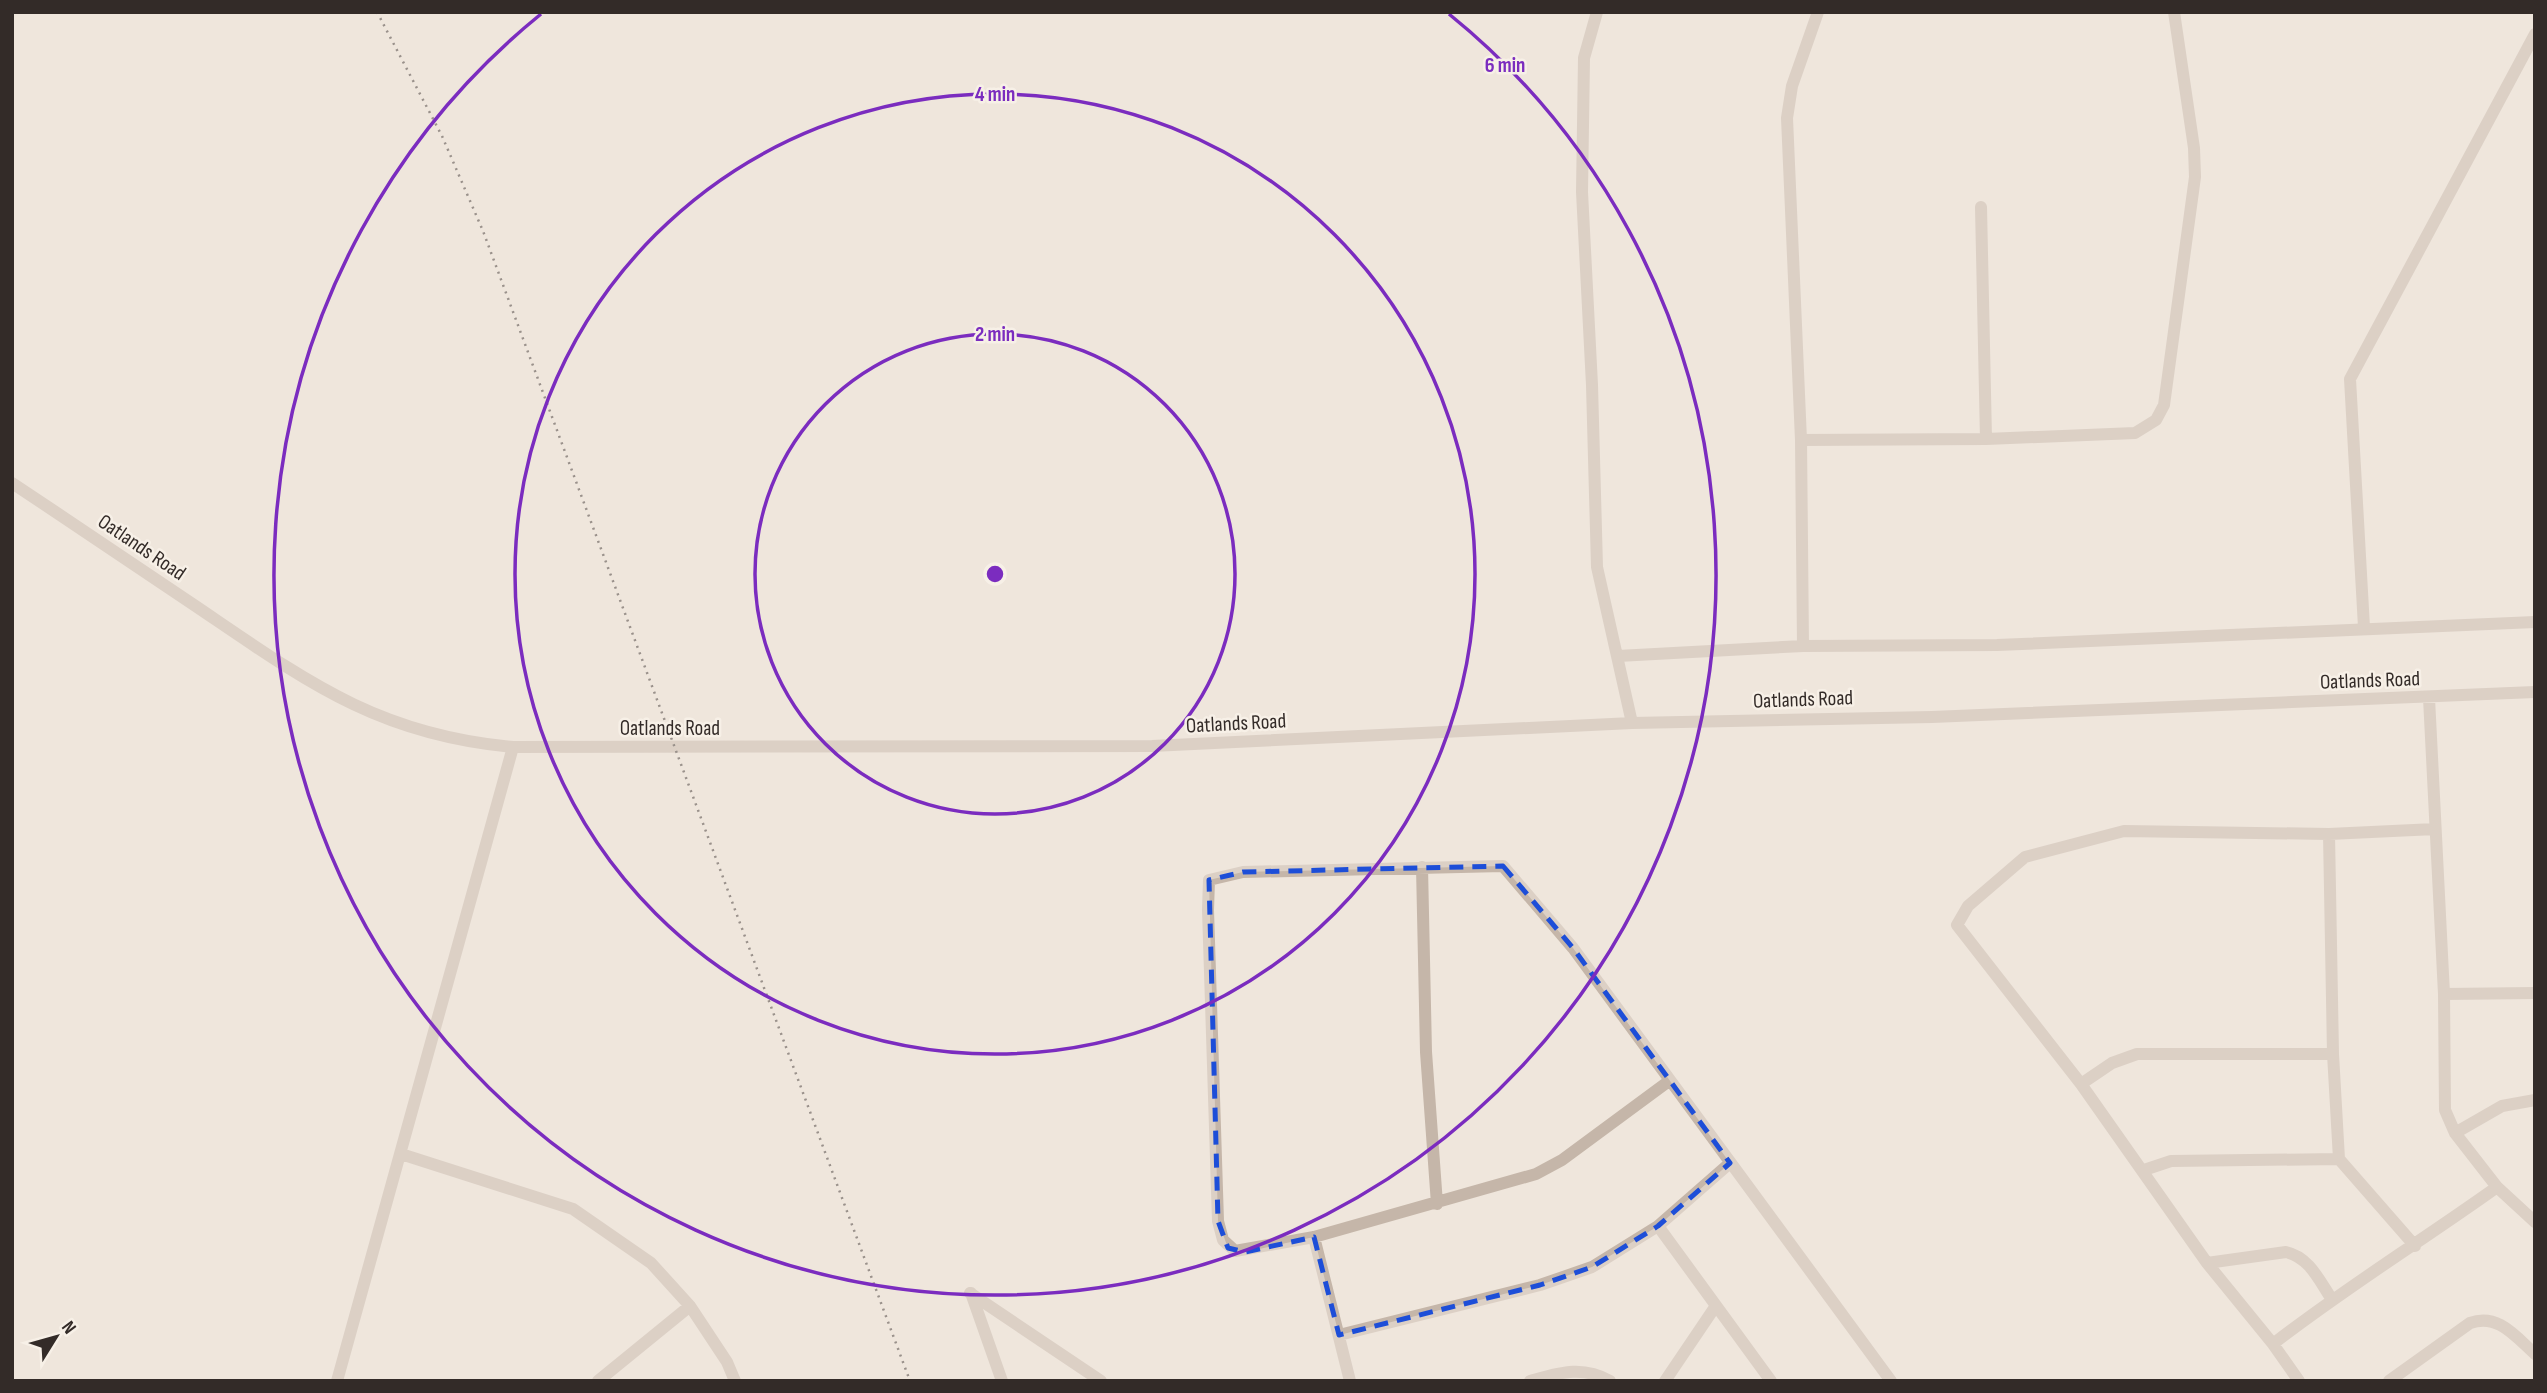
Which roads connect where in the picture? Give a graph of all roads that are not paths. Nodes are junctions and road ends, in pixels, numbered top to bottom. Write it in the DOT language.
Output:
graph roads {
  1 [pos="1597,12"];
  2 [pos="1818,12"];
  3 [pos="2174,12"];
  4 [pos="2535,34"];
  5 [pos="1981,207"];
  6 [pos="1986,439"];
  7 [pos="1801,440"];
  8 [pos="12,483"];
  9 [pos="2535,622"];
  10 [pos="2364,628"];
  11 [pos="1803,646"];
  12 [pos="1618,656"];
  13 [pos="2535,692"];
  14 [pos="2429,698"];
  15 [pos="1632,723"];
  16 [pos="513,747"];
  17 [pos="2435,829"];
  18 [pos="2329,834"];
  19 [pos="1422,867"];
  20 [pos="2444,993"];
  21 [pos="2535,993"];
  22 [pos="2333,1054"];
  23 [pos="1669,1081"];
  24 [pos="2081,1084"];
  25 [pos="2535,1100"];
  26 [pos="2455,1133"];
  27 [pos="401,1154"];
  28 [pos="2339,1159"];
  29 [pos="1730,1163"];
  30 [pos="2144,1170"];
  31 [pos="2497,1187"];
  32 [pos="1437,1205"];
  33 [pos="2535,1222"];
  34 [pos="1658,1227"];
  35 [pos="1314,1237"];
  36 [pos="2414,1247"];
  37 [pos="2207,1263"];
  38 [pos="2332,1298"];
  39 [pos="690,1306"];
  40 [pos="1715,1307"];
  41 [pos="1339,1335"];
  42 [pos="2273,1344"];
  43 [pos="2535,1354"];
  44 [pos="2398,1378"];
  45 [pos="337,1381"];
  46 [pos="598,1381"];
  47 [pos="735,1381"];
  48 [pos="1002,1381"];
  49 [pos="1101,1381"];
  50 [pos="1350,1381"];
  51 [pos="1530,1381"];
  52 [pos="1610,1381"];
  53 [pos="1665,1381"];
  54 [pos="1771,1381"];
  55 [pos="1891,1381"];
  56 [pos="2299,1381"];
  1 -- 12 [label="street"];
  2 -- 7 [label="street"];
  3 -- 6 [label="street"];
  4 -- 10 [label="street"];
  5 -- 6 [label="street"];
  6 -- 7 [label="street"];
  7 -- 11 [label="street"];
  8 -- 16 [label="street, Oatlands Road"];
  9 -- 10 [label="street"];
  10 -- 11 [label="street"];
  11 -- 12 [label="street"];
  12 -- 15 [label="street"];
  13 -- 14 [label="street, Oatlands Road"];
  14 -- 15 [label="street, Oatlands Road"];
  14 -- 17 [label="street"];
  15 -- 16 [label="street, Oatlands Road"];
  16 -- 27 [label="street"];
  17 -- 18 [label="street"];
  17 -- 20 [label="street"];
  18 -- 22 [label="street"];
  18 -- 24 [label="street"];
  19 -- 23 [label="street"];
  19 -- 32 [label="street"];
  19 -- 35 [label="street"];
  20 -- 21 [label="street"];
  20 -- 26 [label="street"];
  22 -- 24 [label="street"];
  22 -- 28 [label="street"];
  23 -- 29 [label="street"];
  23 -- 32 [label="street"];
  24 -- 30 [label="street"];
  25 -- 26 [label="street"];
  26 -- 31 [label="street"];
  27 -- 39 [label="street"];
  27 -- 45 [label="street"];
  28 -- 30 [label="street"];
  28 -- 36 [label="street"];
  29 -- 34 [label="street"];
  29 -- 55 [label="street"];
  30 -- 37 [label="street"];
  31 -- 33 [label="street"];
  31 -- 36 [label="street"];
  32 -- 35 [label="street"];
  34 -- 40 [label="street"];
  34 -- 41 [label="street"];
  35 -- 41 [label="street"];
  36 -- 38 [label="street"];
  37 -- 38 [label="street"];
  37 -- 42 [label="street"];
  38 -- 42 [label="street"];
  39 -- 46 [label="street"];
  39 -- 47 [label="street"];
  40 -- 53 [label="street"];
  40 -- 54 [label="street"];
  41 -- 50 [label="street"];
  42 -- 56 [label="street"];
  43 -- 44 [label="street"];
  48 -- 49 [label="street"];
  51 -- 52 [label="street"];
}
